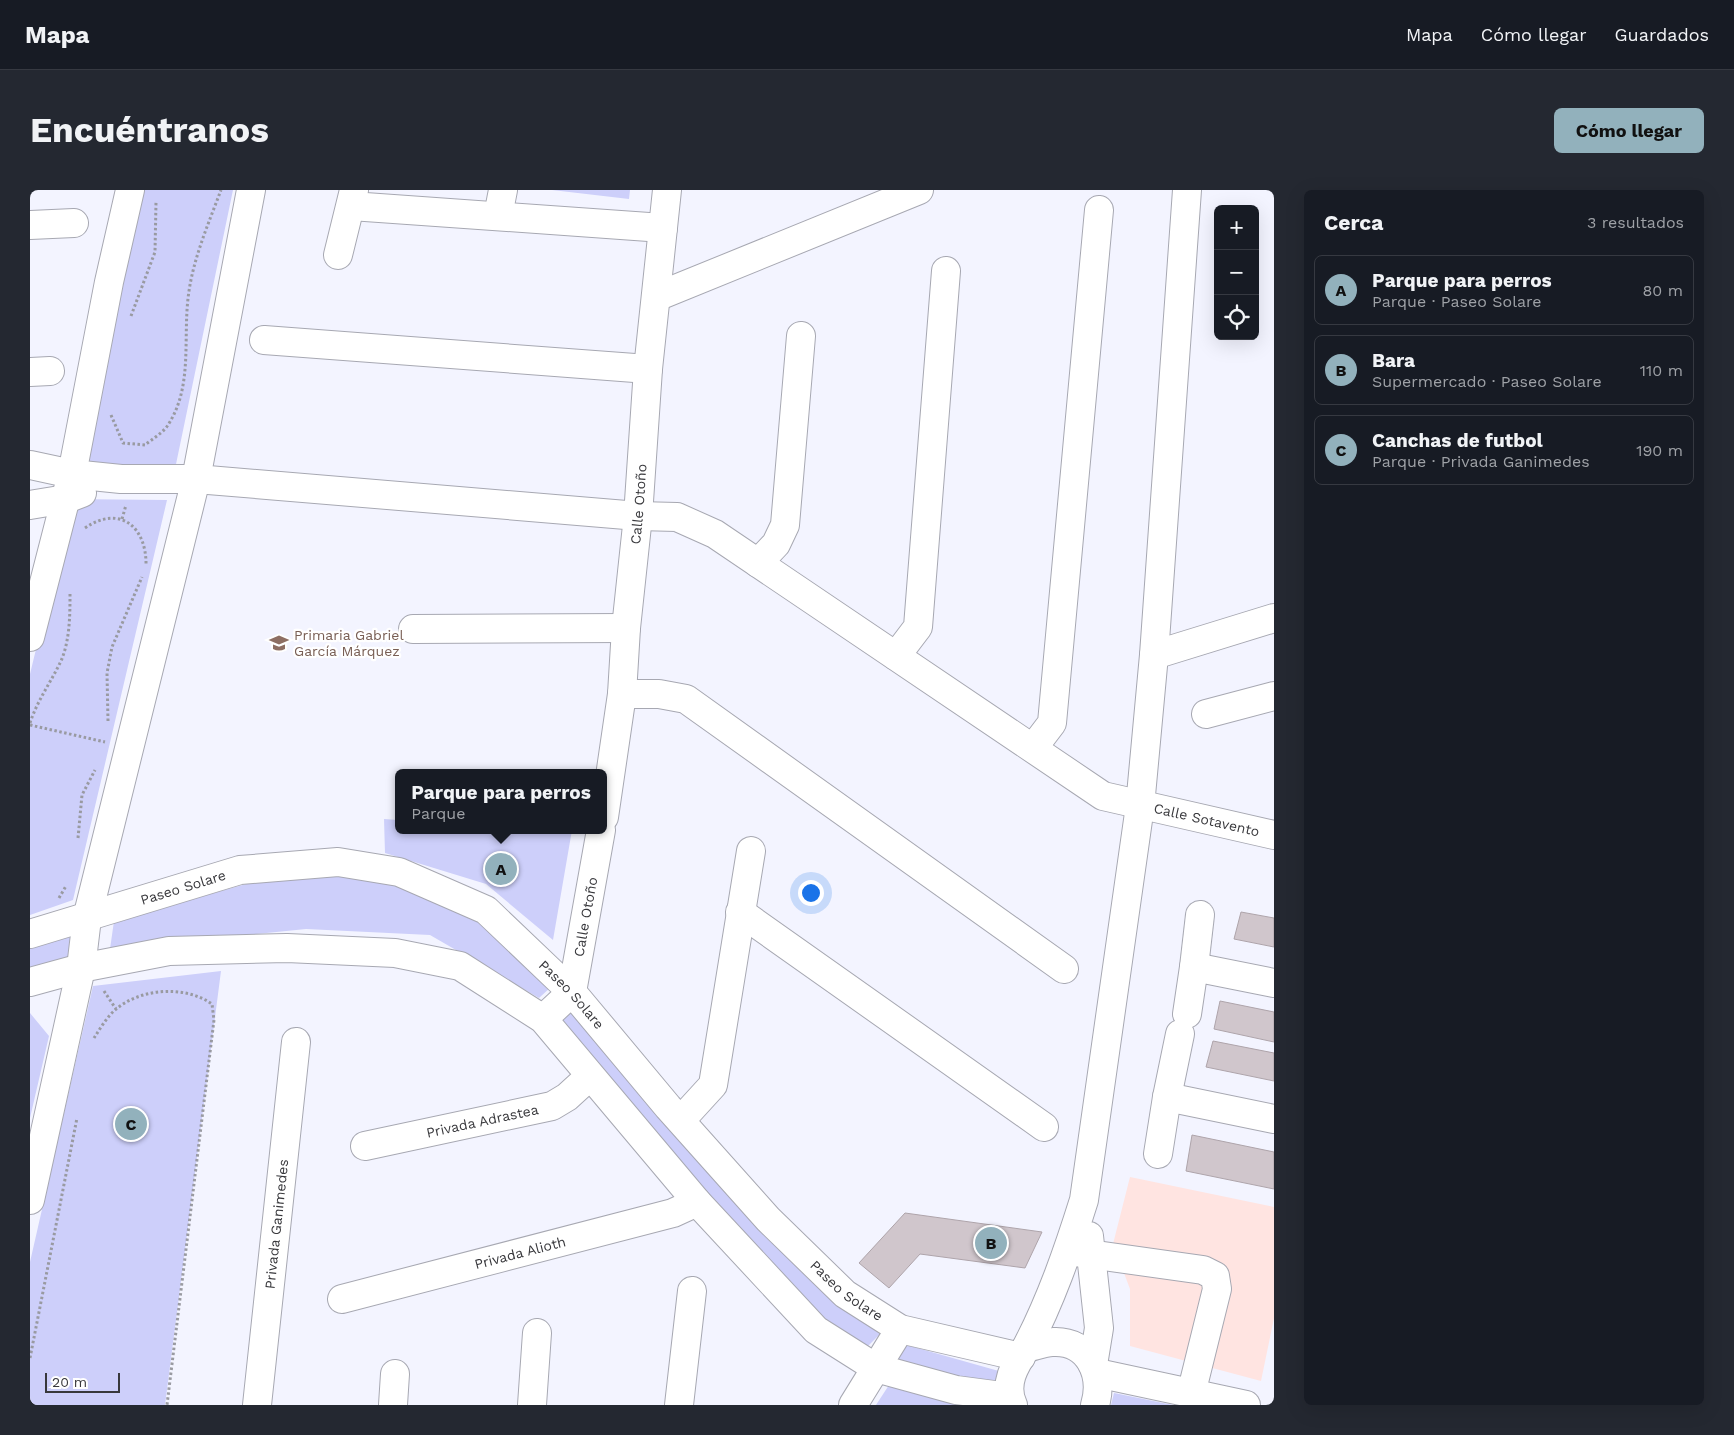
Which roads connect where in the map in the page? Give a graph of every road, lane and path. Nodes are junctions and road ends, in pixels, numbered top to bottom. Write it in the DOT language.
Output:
graph roads {
  1 [pos="130,190"];
  2 [pos="221,190"];
  3 [pos="251,190"];
  4 [pos="503,190"];
  5 [pos="667,190"];
  6 [pos="919,190"];
  7 [pos="1187,190"];
  8 [pos="156,197"];
  9 [pos="352,198"];
  10 [pos="1099,210"];
  11 [pos="498,216"];
  12 [pos="74,223"];
  13 [pos="30,225"];
  14 [pos="663,228"];
  15 [pos="338,255"];
  16 [pos="946,271"];
  17 [pos="656,297"];
  18 [pos="128,321"];
  19 [pos="801,336"];
  20 [pos="264,340"];
  21 [pos="648,368"];
  22 [pos="110,405"];
  23 [pos="30,465"];
  24 [pos="196,479"];
  25 [pos="69,486"];
  26 [pos="30,505"];
  27 [pos="638,516"];
  28 [pos="82,530"];
  29 [pos="758,563"];
  30 [pos="70,588"];
  31 [pos="1274,618"];
  32 [pos="413,628"];
  33 [pos="626,628"];
  34 [pos="30,637"];
  35 [pos="1154,655"];
  36 [pos="896,656"];
  37 [pos="622,694"];
  38 [pos="1274,696"];
  39 [pos="1206,714"];
  40 [pos="30,724"];
  41 [pos="108,724"];
  42 [pos="107,733"];
  43 [pos="113,746"];
  44 [pos="1033,748"];
  45 [pos="98,764"];
  46 [pos="607,778"];
  47 [pos="1140,806"];
  48 [pos="600,834"];
  49 [pos="1274,835"];
  50 [pos="78,843"];
  51 [pos="750,851"];
  52 [pos="69,881"];
  53 [pos="54,904"];
  54 [pos="740,912"];
  55 [pos="1200,915"];
  56 [pos="87,918"];
  57 [pos="30,934"];
  58 [pos="1194,967"];
  59 [pos="81,968"];
  60 [pos="1064,969"];
  61 [pos="30,982"];
  62 [pos="1274,983"];
  63 [pos="572,992"];
  64 [pos="543,1019"];
  65 [pos="93,1040"];
  66 [pos="296,1042"];
  67 [pos="590,1076"];
  68 [pos="1167,1097"];
  69 [pos="79,1108"];
  70 [pos="1274,1119"];
  71 [pos="681,1120"];
  72 [pos="1044,1128"];
  73 [pos="365,1146"];
  74 [pos="1158,1154"];
  75 [pos="30,1200"];
  76 [pos="697,1202"];
  77 [pos="1080,1252"];
  78 [pos="692,1291"];
  79 [pos="342,1299"];
  80 [pos="900,1329"];
  81 [pos="537,1333"];
  82 [pos="1024,1352"];
  83 [pos="30,1358"];
  84 [pos="876,1368"];
  85 [pos="1095,1369"];
  86 [pos="395,1374"];
  87 [pos="1191,1394"];
  88 [pos="1011,1401"];
  89 [pos="167,1405"];
  90 [pos="256,1405"];
  91 [pos="393,1405"];
  92 [pos="532,1405"];
  93 [pos="680,1405"];
  94 [pos="853,1405"];
  95 [pos="1095,1405"];
  96 [pos="1246,1405"];
  1 -- 25 [label="street"];
  2 -- 22 [label="path"];
  3 -- 24 [label="street"];
  4 -- 11 [label="street"];
  5 -- 14 [label="street, Calle Otoño"];
  6 -- 17 [label="street"];
  7 -- 35 [label="street"];
  8 -- 18 [label="path"];
  9 -- 11 [label="street"];
  9 -- 15 [label="street"];
  10 -- 44 [label="street"];
  11 -- 14 [label="street"];
  12 -- 13 [label="street"];
  14 -- 17 [label="street, Calle Otoño"];
  16 -- 36 [label="street"];
  17 -- 21 [label="street, Calle Otoño"];
  19 -- 29 [label="street"];
  20 -- 21 [label="street"];
  21 -- 27 [label="street, Calle Otoño"];
  23 -- 25 [label="street"];
  24 -- 25 [label="street, Calle Sotavento"];
  24 -- 27 [label="street, Calle Sotavento"];
  24 -- 43 [label="street"];
  25 -- 26 [label="street"];
  25 -- 34 [label="street"];
  27 -- 29 [label="street, Calle Sotavento"];
  27 -- 33 [label="street, Calle Otoño"];
  28 -- 41 [label="path"];
  29 -- 36 [label="street, Calle Sotavento"];
  30 -- 40 [label="path"];
  31 -- 35 [label="street"];
  32 -- 33 [label="street"];
  33 -- 37 [label="street, Calle Otoño"];
  35 -- 47 [label="street"];
  36 -- 44 [label="street, Calle Sotavento"];
  37 -- 46 [label="street, Calle Otoño"];
  37 -- 60 [label="street"];
  38 -- 39 [label="street"];
  40 -- 43 [label="path"];
  42 -- 43 [label="path"];
  43 -- 56 [label="street"];
  44 -- 47 [label="street, Calle Sotavento"];
  45 -- 50 [label="path"];
  47 -- 49 [label="street, Calle Sotavento"];
  47 -- 77 [label="street"];
  48 -- 63 [label="street, Calle Otoño"];
  51 -- 54 [label="street"];
  52 -- 53 [label="path"];
  54 -- 71 [label="street"];
  54 -- 72 [label="street"];
  55 -- 58 [label="street"];
  56 -- 57 [label="street, Paseo Solare"];
  56 -- 59 [label="street"];
  56 -- 63 [label="street, Paseo Solare"];
  58 -- 62 [label="street"];
  58 -- 68 [label="street"];
  59 -- 61 [label="street"];
  59 -- 64 [label="street"];
  59 -- 75 [label="street"];
  63 -- 64 [label="street"];
  63 -- 71 [label="street, Paseo Solare"];
  64 -- 67 [label="street"];
  65 -- 89 [label="path"];
  66 -- 90 [label="street, Privada Ganimedes"];
  67 -- 73 [label="street, Privada Adrastea"];
  67 -- 76 [label="street"];
  68 -- 70 [label="street"];
  68 -- 74 [label="street"];
  69 -- 83 [label="path"];
  71 -- 80 [label="street, Paseo Solare"];
  76 -- 79 [label="street, Privada Alioth"];
  76 -- 84 [label="street"];
  77 -- 82 [label="street"];
  77 -- 85 [label="street"];
  77 -- 87 [label="street"];
  78 -- 93 [label="street"];
  80 -- 82 [label="street, Paseo Solare"];
  80 -- 84 [label="street"];
  81 -- 92 [label="street"];
  82 -- 85 [label="street"];
  82 -- 88 [label="street"];
  84 -- 88 [label="street"];
  84 -- 94 [label="street"];
  85 -- 87 [label="street"];
  85 -- 95 [label="street"];
  86 -- 91 [label="street"];
  87 -- 96 [label="street"];
}
